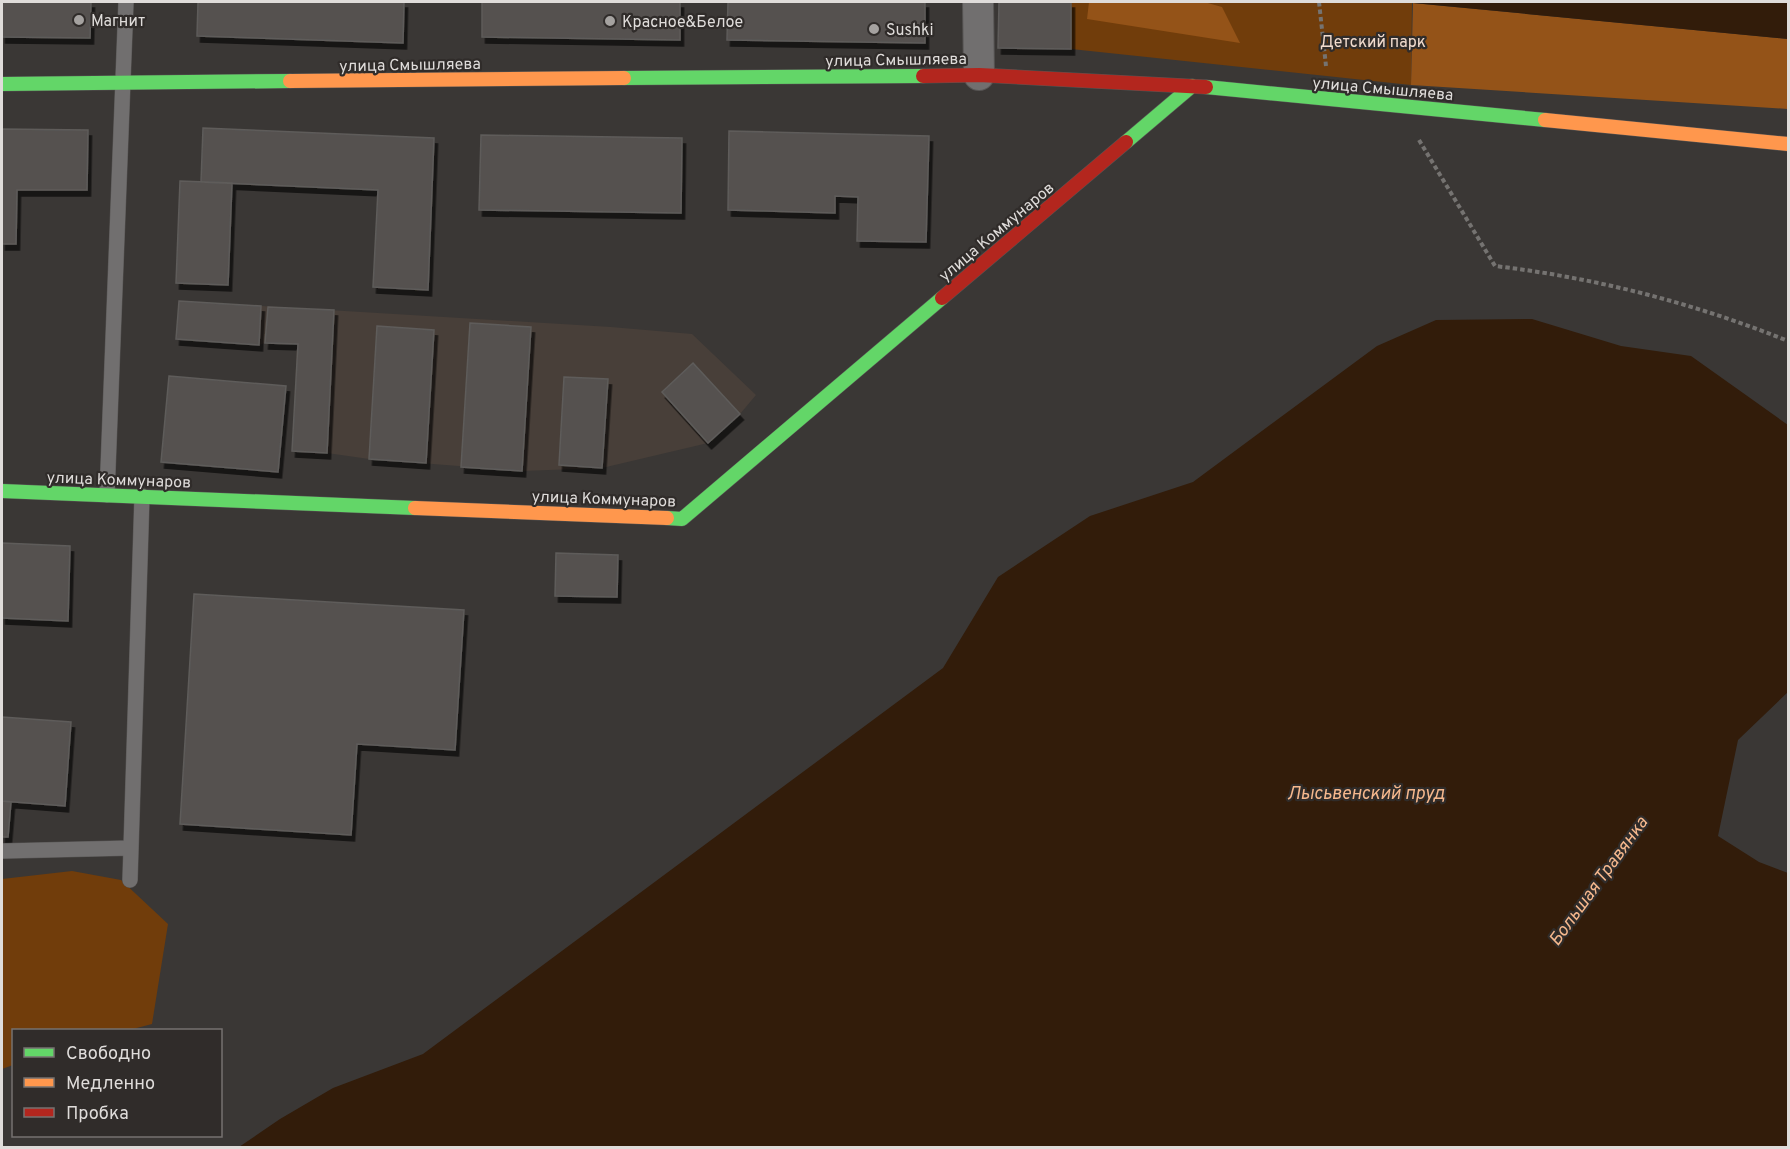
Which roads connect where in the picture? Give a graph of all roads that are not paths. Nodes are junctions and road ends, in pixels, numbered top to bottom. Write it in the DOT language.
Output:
graph roads {
  1 [pos="126,2"];
  2 [pos="978,2"];
  3 [pos="979,75"];
  4 [pos="2,84"];
  5 [pos="124,84"];
  6 [pos="1192,86"];
  7 [pos="1788,144"];
  8 [pos="2,490"];
  9 [pos="107,495"];
  10 [pos="142,496"];
  11 [pos="131,848"];
  12 [pos="2,851"];
  13 [pos="130,880"];
  1 -- 5 [label="lane"];
  2 -- 3 [label="street"];
  3 -- 5 [label="street, улица Смышляева"];
  3 -- 6 [label="street, улица Смышляева"];
  4 -- 5 [label="street, улица Смышляева"];
  5 -- 9 [label="lane"];
  6 -- 7 [label="street, улица Смышляева"];
  6 -- 10 [label="street, улица Коммунаров"];
  8 -- 9 [label="street, улица Коммунаров"];
  9 -- 10 [label="street, улица Коммунаров"];
  10 -- 11 [label="lane"];
  11 -- 12 [label="lane"];
  11 -- 13 [label="lane"];
}
